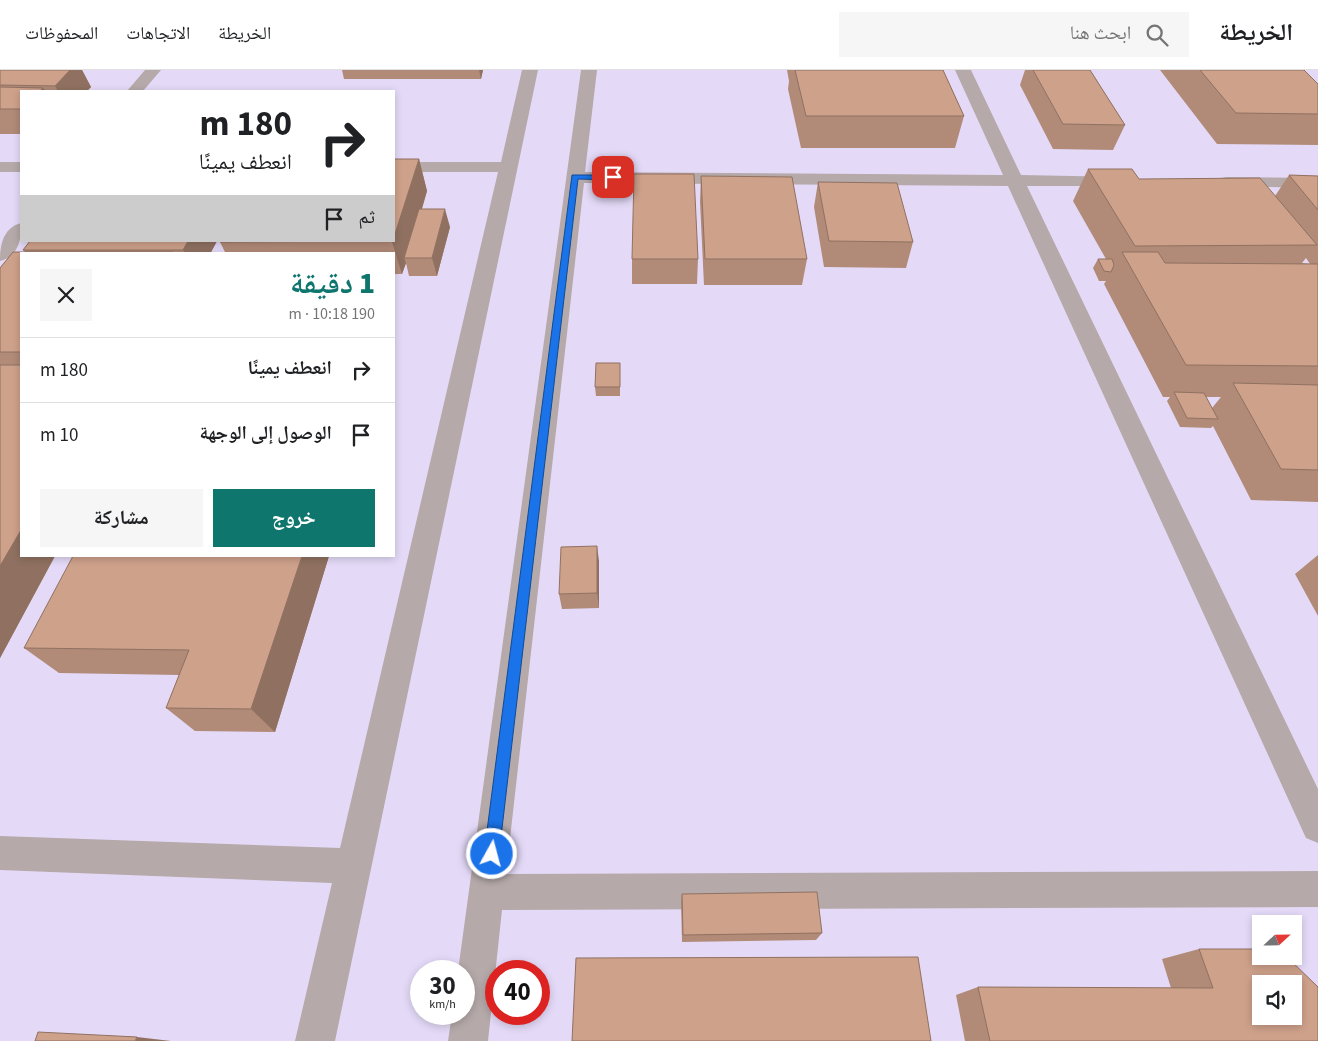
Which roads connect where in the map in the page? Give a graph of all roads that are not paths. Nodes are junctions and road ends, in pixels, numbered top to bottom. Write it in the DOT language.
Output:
graph roads {
  1 [pos="152,70"];
  2 [pos="530,70"];
  3 [pos="588,70"];
  4 [pos="963,70"];
  5 [pos="136,90"];
  6 [pos="0,167"];
  7 [pos="20,167"];
  8 [pos="395,167"];
  9 [pos="509,167"];
  10 [pos="574,177"];
  11 [pos="1015,180"];
  12 [pos="1132,181"];
  13 [pos="1210,182"];
  14 [pos="1318,182"];
  15 [pos="20,230"];
  16 [pos="0,255"];
  17 [pos="1318,826"];
  18 [pos="0,853"];
  19 [pos="354,866"];
  20 [pos="1318,889"];
  21 [pos="487,892"];
  22 [pos="315,1041"];
  23 [pos="468,1041"];
  1 -- 5 [label="street"];
  2 -- 9 [label="street"];
  3 -- 10 [label="street"];
  4 -- 11 [label="street"];
  6 -- 7 [label="street"];
  8 -- 9 [label="street"];
  9 -- 19 [label="street"];
  10 -- 11 [label="street"];
  10 -- 21 [label="street"];
  11 -- 12 [label="street"];
  11 -- 17 [label="street"];
  13 -- 14 [label="street"];
  15 -- 16 [label="street"];
  18 -- 19 [label="street"];
  19 -- 22 [label="street"];
  20 -- 21 [label="street"];
  21 -- 23 [label="street"];
}
